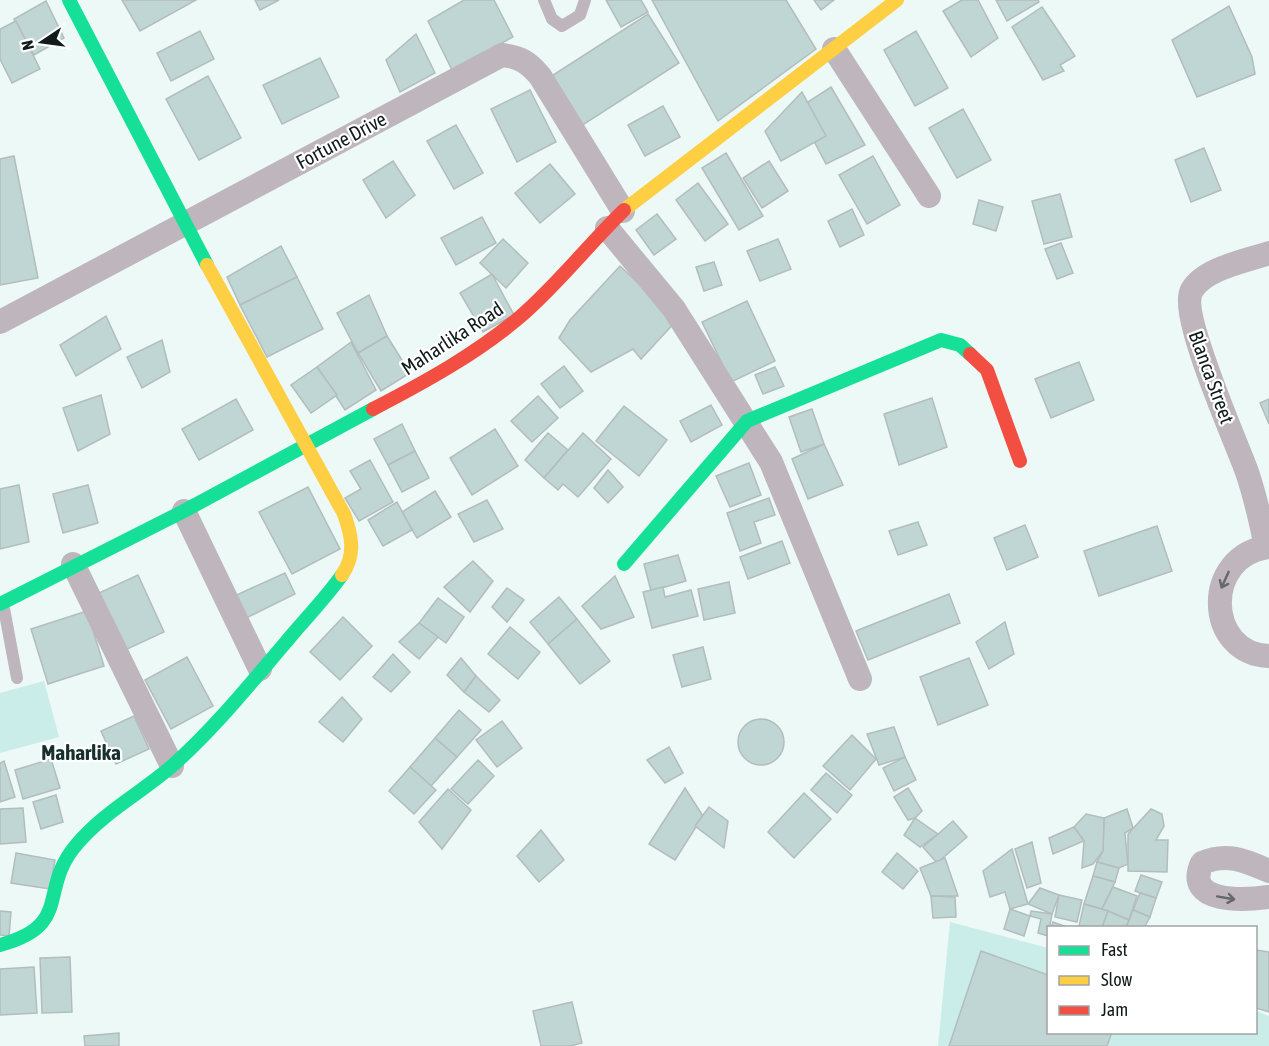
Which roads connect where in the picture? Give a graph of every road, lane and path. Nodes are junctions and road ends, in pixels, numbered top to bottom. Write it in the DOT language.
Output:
graph roads {
  1 [pos="69,0"];
  2 [pos="544,0"];
  3 [pos="585,0"];
  4 [pos="897,0"];
  5 [pos="834,49"];
  6 [pos="929,196"];
  7 [pos="615,220"];
  8 [pos="185,224"];
  9 [pos="1269,253"];
  10 [pos="0,322"];
  11 [pos="747,421"];
  12 [pos="304,444"];
  13 [pos="1020,461"];
  14 [pos="184,511"];
  15 [pos="1268,547"];
  16 [pos="73,564"];
  17 [pos="624,564"];
  18 [pos="2,603"];
  19 [pos="1269,656"];
  20 [pos="260,669"];
  21 [pos="17,678"];
  22 [pos="860,679"];
  23 [pos="171,766"];
  24 [pos="1269,871"];
  25 [pos="1269,897"];
  26 [pos="0,945"];
  1 -- 8 [label="street"];
  2 -- 3 [label="lane"];
  4 -- 5 [label="street, Maharlika Road"];
  5 -- 6 [label="street"];
  5 -- 7 [label="street, Maharlika Road"];
  7 -- 8 [label="street, Fortune Drive"];
  7 -- 11 [label="street, Fortune Drive"];
  7 -- 12 [label="street, Maharlika Road"];
  8 -- 10 [label="street, Fortune Drive"];
  8 -- 12 [label="street"];
  9 -- 15 [label="street, Blanca Street"];
  11 -- 13 [label="street"];
  11 -- 17 [label="street"];
  11 -- 22 [label="street, Fortune Drive"];
  12 -- 14 [label="street, Maharlika Road"];
  12 -- 20 [label="street"];
  14 -- 16 [label="street, Maharlika Road"];
  14 -- 20 [label="street"];
  15 -- 19 [label="street, one-way"];
  16 -- 18 [label="street, Maharlika Road"];
  16 -- 23 [label="street"];
  18 -- 21 [label="lane"];
  20 -- 23 [label="street"];
  23 -- 26 [label="street"];
  24 -- 25 [label="street, one-way"];
}
